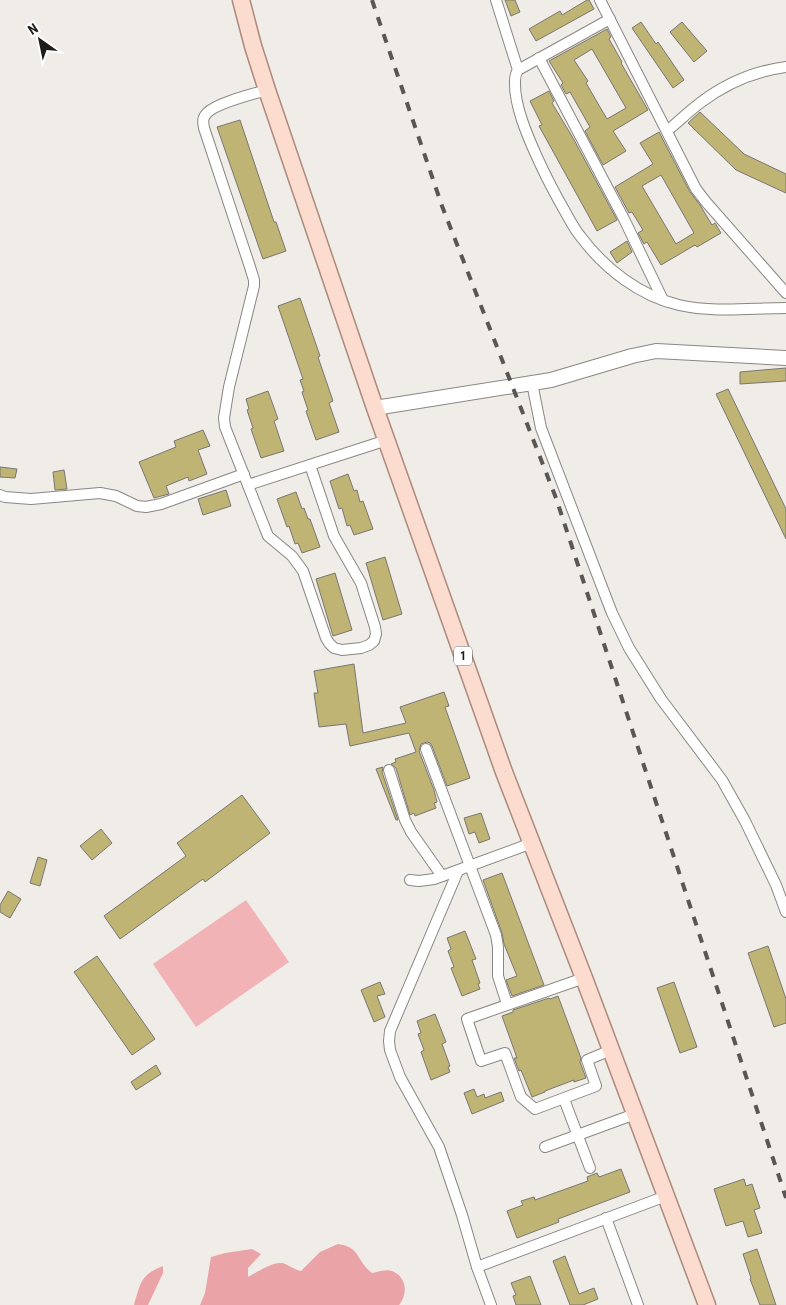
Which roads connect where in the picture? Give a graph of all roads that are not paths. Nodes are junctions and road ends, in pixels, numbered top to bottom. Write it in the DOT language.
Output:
graph roads {
  1 [pos="241,0"];
  2 [pos="496,0"];
  3 [pos="600,0"];
  4 [pos="610,19"];
  5 [pos="539,58"];
  6 [pos="786,67"];
  7 [pos="518,70"];
  8 [pos="267,90"];
  9 [pos="667,131"];
  10 [pos="786,293"];
  11 [pos="663,300"];
  12 [pos="786,308"];
  13 [pos="786,358"];
  14 [pos="532,383"];
  15 [pos="376,408"];
  16 [pos="387,440"];
  17 [pos="310,465"];
  18 [pos="244,474"];
  19 [pos="248,485"];
  20 [pos="0,494"];
  21 [pos="426,749"];
  22 [pos="389,770"];
  23 [pos="532,843"];
  24 [pos="471,866"];
  25 [pos="458,871"];
  26 [pos="442,876"];
  27 [pos="410,880"];
  28 [pos="786,912"];
  29 [pos="584,978"];
  30 [pos="507,1004"];
  31 [pos="611,1050"];
  32 [pos="564,1099"];
  33 [pos="635,1114"];
  34 [pos="578,1135"];
  35 [pos="545,1147"];
  36 [pos="590,1168"];
  37 [pos="666,1196"];
  38 [pos="606,1218"];
  39 [pos="477,1267"];
  40 [pos="491,1305"];
  41 [pos="638,1305"];
  42 [pos="706,1305"];
  1 -- 8 [label="main road, 1"];
  2 -- 7 [label="street"];
  3 -- 4 [label="street"];
  4 -- 5 [label="street"];
  4 -- 9 [label="street"];
  5 -- 7 [label="street"];
  5 -- 11 [label="street"];
  6 -- 9 [label="street"];
  7 -- 11 [label="street"];
  8 -- 15 [label="main road, 1"];
  8 -- 18 [label="street"];
  9 -- 10 [label="street"];
  11 -- 12 [label="street"];
  13 -- 14 [label="main road"];
  14 -- 15 [label="main road"];
  14 -- 28 [label="street"];
  15 -- 16 [label="main road, 1"];
  16 -- 17 [label="street"];
  16 -- 23 [label="main road, 1"];
  17 -- 19 [label="street"];
  17 -- 19 [label="street"];
  18 -- 19 [label="street"];
  18 -- 20 [label="street"];
  21 -- 24 [label="street"];
  22 -- 26 [label="street"];
  23 -- 24 [label="street"];
  23 -- 29 [label="main road, 1"];
  24 -- 25 [label="street"];
  24 -- 30 [label="street"];
  25 -- 26 [label="street"];
  25 -- 39 [label="street"];
  26 -- 27 [label="street"];
  29 -- 30 [label="street"];
  29 -- 31 [label="main road, 1"];
  30 -- 32 [label="street"];
  31 -- 32 [label="street"];
  31 -- 33 [label="main road, 1"];
  32 -- 34 [label="street"];
  33 -- 34 [label="street"];
  33 -- 37 [label="main road, 1"];
  34 -- 35 [label="street"];
  34 -- 36 [label="street"];
  37 -- 38 [label="street"];
  37 -- 42 [label="main road, 1"];
  38 -- 39 [label="street"];
  38 -- 41 [label="street"];
  39 -- 40 [label="street"];
}
